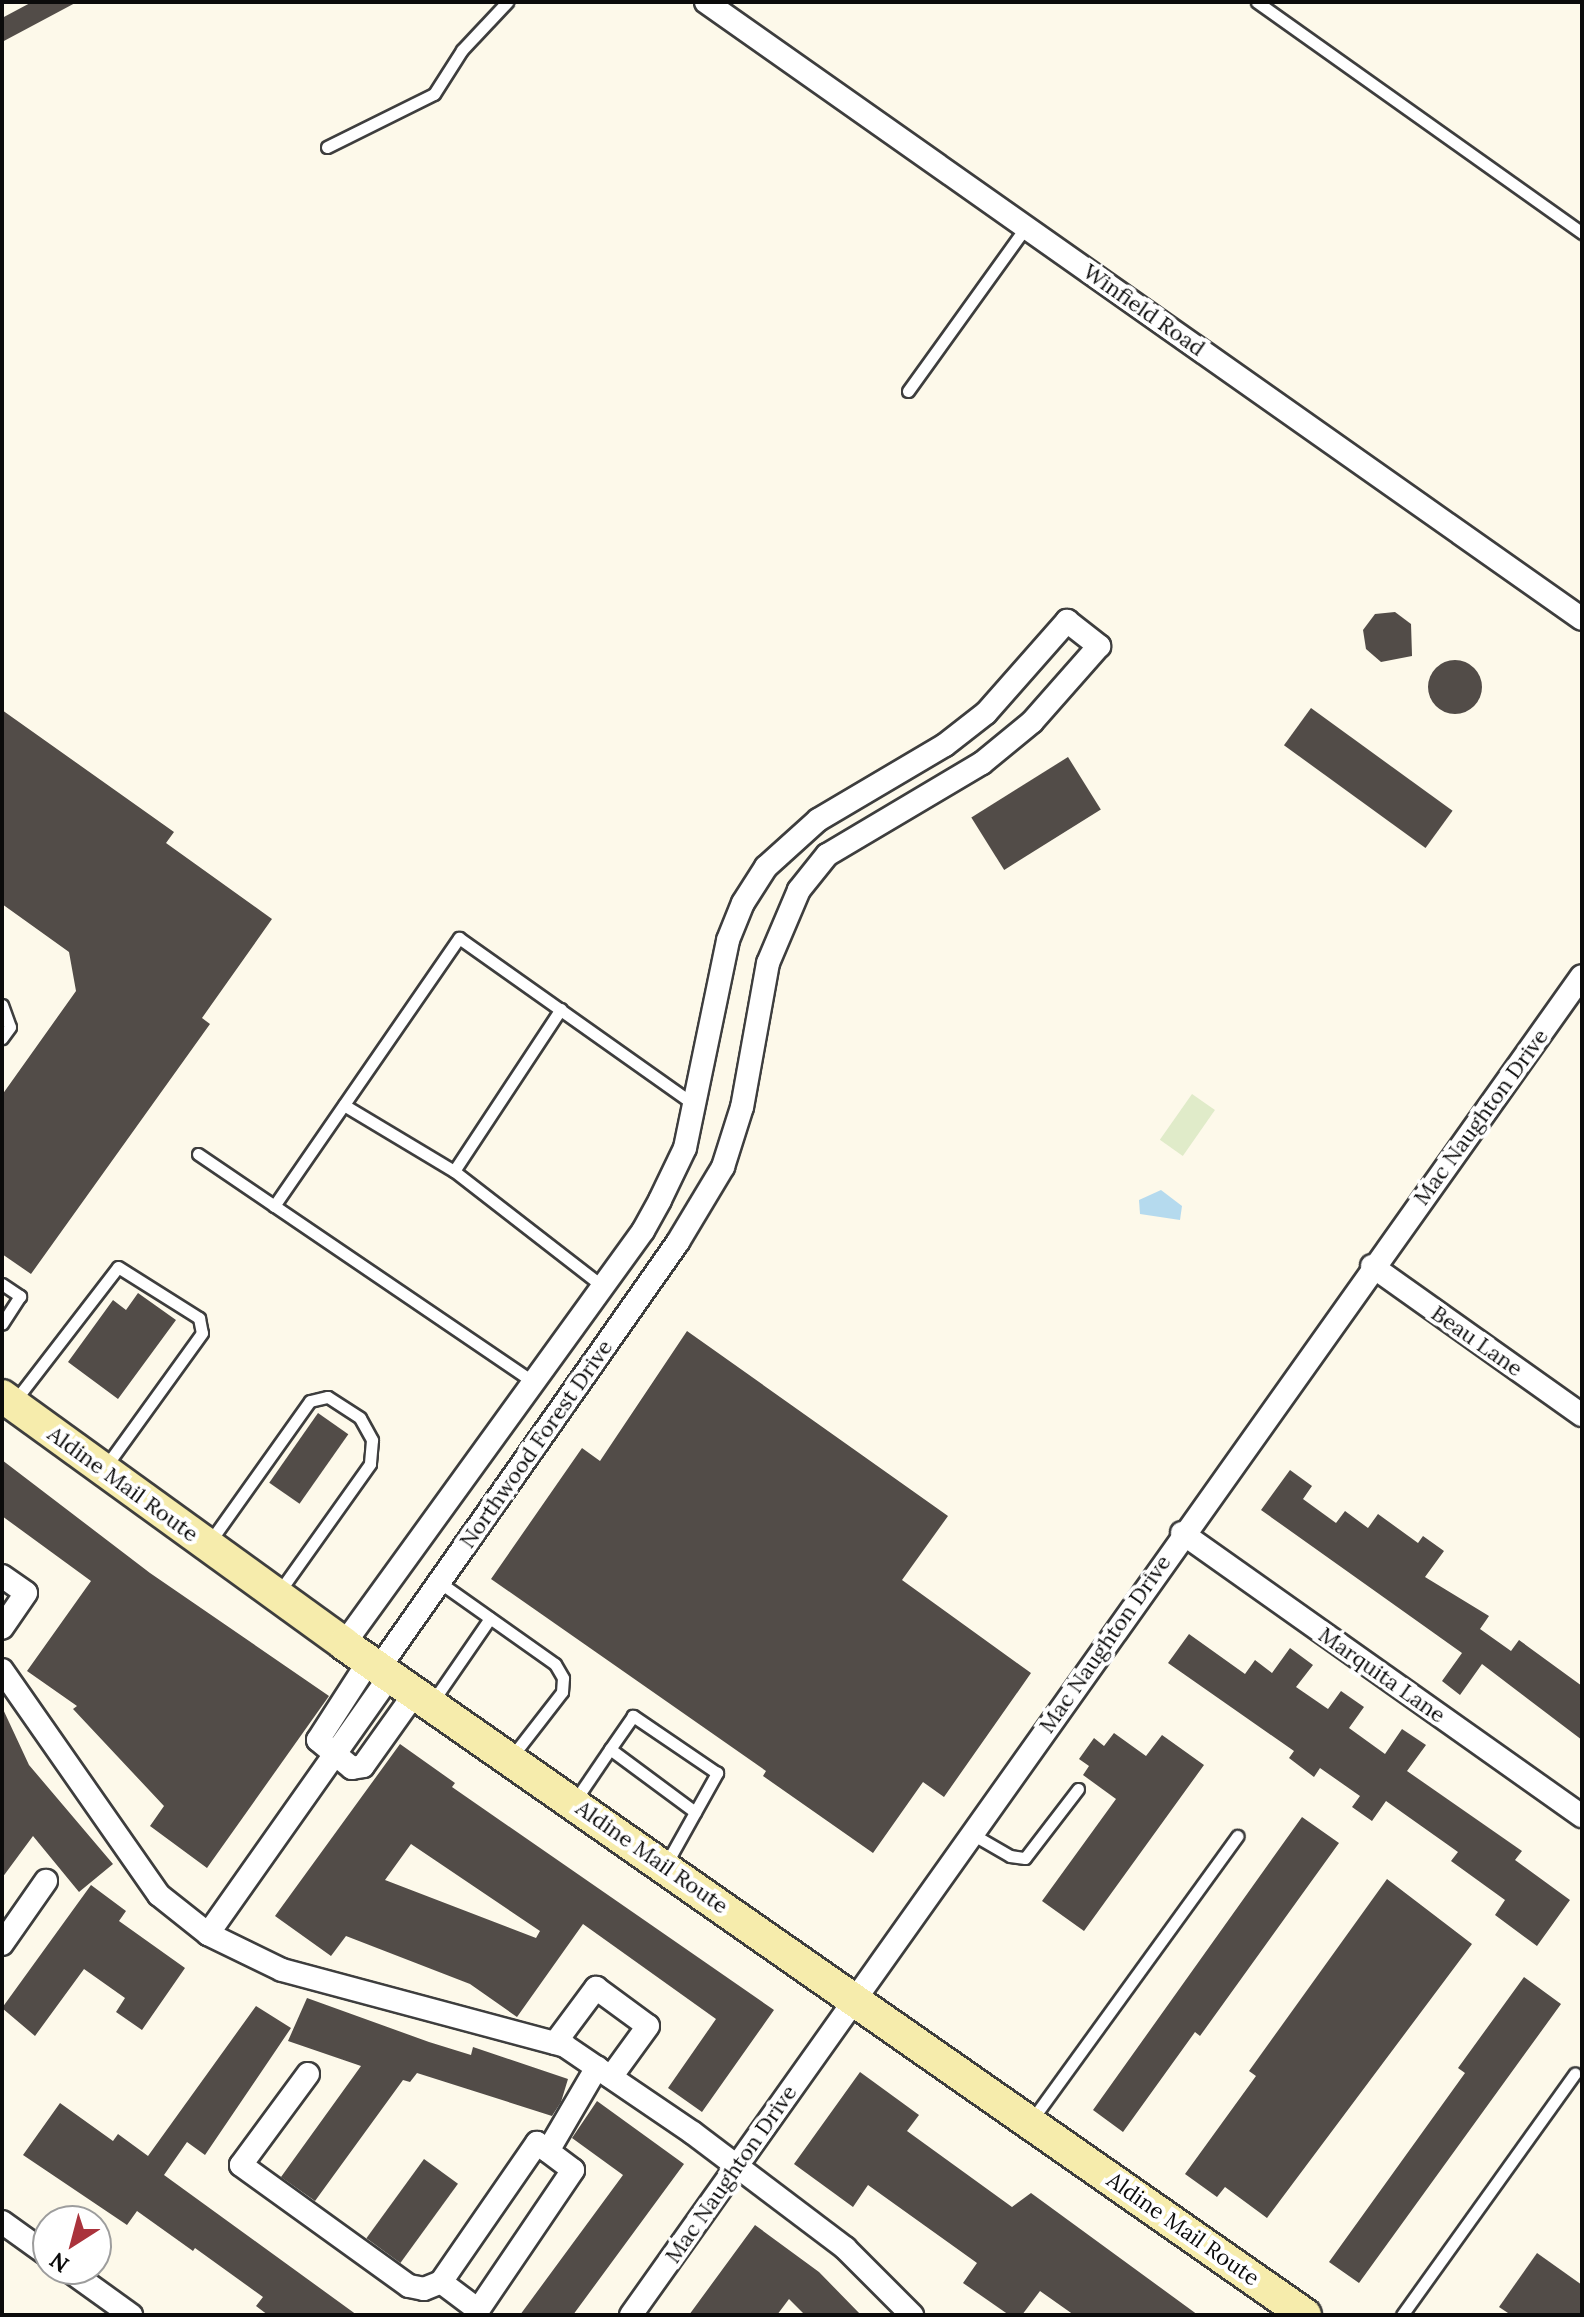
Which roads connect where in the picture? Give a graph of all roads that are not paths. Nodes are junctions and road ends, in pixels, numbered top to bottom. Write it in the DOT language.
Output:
graph roads {
  1 [pos="507,2"];
  2 [pos="706,2"];
  3 [pos="1257,2"];
  4 [pos="327,147"];
  5 [pos="1026,227"];
  6 [pos="1582,233"];
  7 [pos="908,391"];
  8 [pos="1582,619"];
  9 [pos="766,867"];
  10 [pos="799,890"];
  11 [pos="1582,976"];
  12 [pos="2,1005"];
  13 [pos="561,1009"];
  14 [pos="1573,1010"];
  15 [pos="2,1038"];
  16 [pos="344,1105"];
  17 [pos="695,1105"];
  18 [pos="198,1154"];
  19 [pos="454,1171"];
  20 [pos="660,1200"];
  21 [pos="274,1206"];
  22 [pos="692,1219"];
  23 [pos="1372,1266"];
  24 [pos="2,1284"];
  25 [pos="602,1286"];
  26 [pos="2,1324"];
  27 [pos="532,1381"];
  28 [pos="7,1400"];
  29 [pos="1582,1415"];
  30 [pos="103,1469"];
  31 [pos="1182,1533"];
  32 [pos="208,1545"];
  33 [pos="2,1576"];
  34 [pos="439,1582"];
  35 [pos="276,1595"];
  36 [pos="490,1618"];
  37 [pos="2,1628"];
  38 [pos="2,1670"];
  39 [pos="388,1674"];
  40 [pos="610,1749"];
  41 [pos="334,1755"];
  42 [pos="510,1759"];
  43 [pos="1078,1789"];
  44 [pos="574,1803"];
  45 [pos="695,1812"];
  46 [pos="1582,1816"];
  47 [pos="972,1834"];
  48 [pos="1237,1836"];
  49 [pos="665,1866"];
  50 [pos="46,1881"];
  51 [pos="208,1934"];
  52 [pos="2,1944"];
  53 [pos="857,1998"];
  54 [pos="555,2043"];
  55 [pos="604,2072"];
  56 [pos="1575,2073"];
  57 [pos="308,2074"];
  58 [pos="1030,2122"];
  59 [pos="548,2151"];
  60 [pos="735,2166"];
  61 [pos="2,2222"];
  62 [pos="32,2244"];
  63 [pos="441,2282"];
  64 [pos="89,2285"];
  65 [pos="476,2312"];
  66 [pos="131,2315"];
  67 [pos="631,2315"];
  68 [pos="912,2315"];
  69 [pos="1305,2315"];
  70 [pos="1402,2315"];
  1 -- 4 [label="lane"];
  2 -- 5 [label="street, Winfield Road"];
  3 -- 6 [label="lane"];
  5 -- 7 [label="lane"];
  5 -- 8 [label="street, Winfield Road"];
  9 -- 10 [label="street"];
  9 -- 10 [label="street, Northwood Forest Drive"];
  9 -- 17 [label="street, Northwood Forest Drive"];
  10 -- 22 [label="street, Northwood Forest Drive"];
  11 -- 14 [label="street, Mac Naughton Drive"];
  12 -- 15 [label="lane"];
  13 -- 16 [label="lane"];
  13 -- 17 [label="lane"];
  13 -- 19 [label="lane"];
  14 -- 23 [label="street, Mac Naughton Drive"];
  16 -- 19 [label="lane"];
  16 -- 21 [label="lane"];
  17 -- 20 [label="street, Northwood Forest Drive"];
  18 -- 21 [label="lane"];
  19 -- 25 [label="lane"];
  20 -- 22 [label="street"];
  20 -- 25 [label="street, Northwood Forest Drive"];
  21 -- 27 [label="lane"];
  22 -- 34 [label="street, Northwood Forest Drive"];
  23 -- 29 [label="street, Beau Lane"];
  23 -- 31 [label="street, Mac Naughton Drive"];
  24 -- 26 [label="lane"];
  25 -- 27 [label="street, Northwood Forest Drive"];
  27 -- 39 [label="street, Northwood Forest Drive"];
  28 -- 30 [label="main road, Aldine Mail Route"];
  28 -- 30 [label="lane"];
  30 -- 32 [label="main road, Aldine Mail Route"];
  31 -- 46 [label="street, Marquita Lane"];
  31 -- 47 [label="street, Mac Naughton Drive"];
  32 -- 35 [label="main road, Aldine Mail Route"];
  32 -- 35 [label="lane"];
  33 -- 37 [label="street"];
  34 -- 36 [label="lane"];
  34 -- 39 [label="street, Northwood Forest Drive"];
  35 -- 39 [label="main road, Aldine Mail Route"];
  36 -- 39 [label="lane"];
  36 -- 42 [label="lane"];
  38 -- 51 [label="street"];
  39 -- 41 [label="street"];
  39 -- 41 [label="street"];
  39 -- 42 [label="main road, Aldine Mail Route"];
  40 -- 44 [label="lane"];
  40 -- 45 [label="lane"];
  40 -- 45 [label="lane"];
  41 -- 51 [label="street"];
  42 -- 44 [label="main road, Aldine Mail Route"];
  43 -- 47 [label="lane"];
  44 -- 49 [label="main road, Aldine Mail Route"];
  45 -- 49 [label="lane"];
  47 -- 53 [label="street, Mac Naughton Drive"];
  48 -- 58 [label="lane"];
  49 -- 53 [label="main road, Aldine Mail Route"];
  50 -- 52 [label="street"];
  51 -- 54 [label="street"];
  53 -- 58 [label="main road, Aldine Mail Route"];
  53 -- 60 [label="street, Mac Naughton Drive"];
  54 -- 55 [label="street"];
  54 -- 55 [label="street"];
  55 -- 59 [label="street"];
  55 -- 60 [label="street"];
  56 -- 70 [label="lane"];
  57 -- 63 [label="street"];
  58 -- 69 [label="main road, Aldine Mail Route"];
  59 -- 63 [label="street"];
  59 -- 65 [label="street"];
  60 -- 67 [label="street, Mac Naughton Drive"];
  60 -- 68 [label="street"];
  61 -- 62 [label="street"];
  63 -- 65 [label="street"];
  64 -- 66 [label="street"];
}
